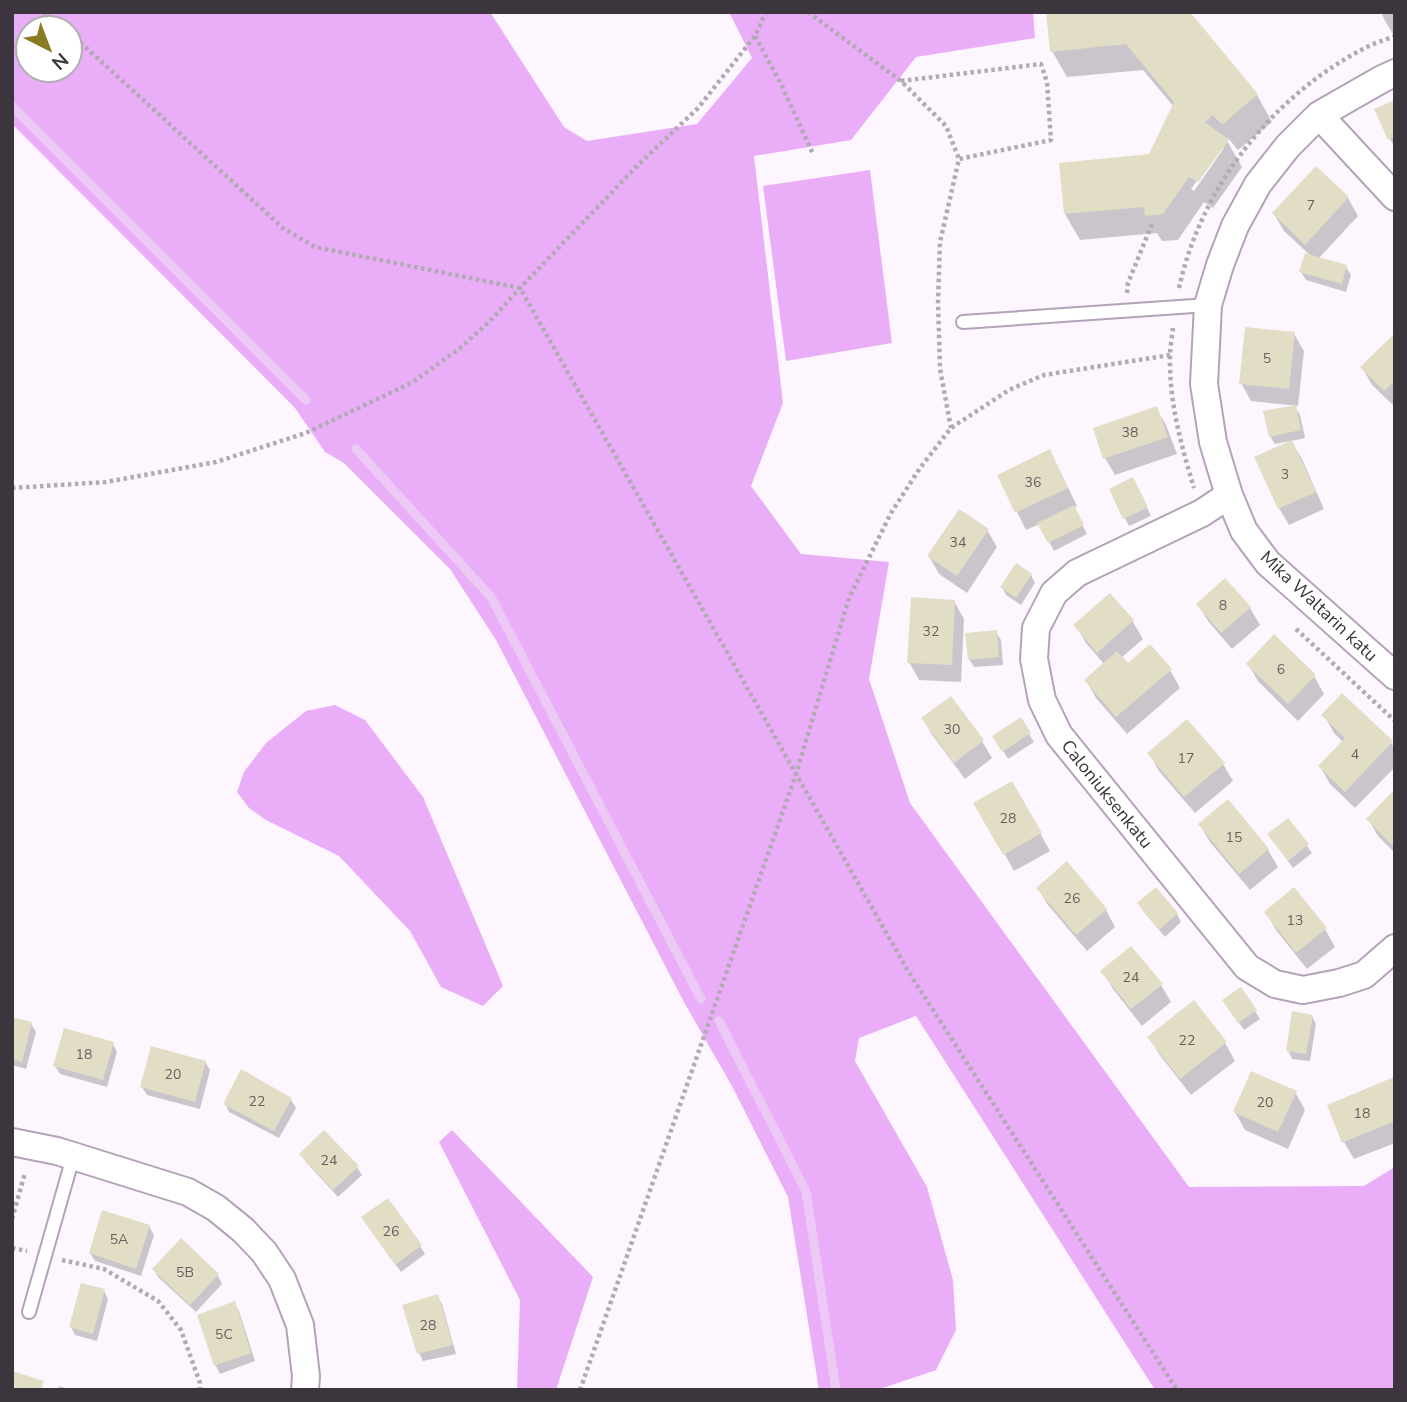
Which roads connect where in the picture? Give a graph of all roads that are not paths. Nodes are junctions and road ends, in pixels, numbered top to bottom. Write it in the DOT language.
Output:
graph roads {
  1 [pos="1395,73"];
  2 [pos="1320,115"];
  3 [pos="1395,197"];
  4 [pos="1208,305"];
  5 [pos="962,322"];
  6 [pos="1229,495"];
  7 [pos="1395,676"];
  8 [pos="1395,948"];
  9 [pos="22,1144"];
  10 [pos="73,1157"];
  11 [pos="29,1312"];
  12 [pos="305,1390"];
  1 -- 2 [label="street, Mika Waltarin katu"];
  2 -- 3 [label="street"];
  2 -- 4 [label="street, Mika Waltarin katu"];
  4 -- 5 [label="lane"];
  4 -- 6 [label="street, Mika Waltarin katu"];
  6 -- 7 [label="street, Mika Waltarin katu"];
  6 -- 8 [label="street, Caloniuksenkatu"];
  9 -- 10 [label="street"];
  10 -- 11 [label="lane"];
  10 -- 12 [label="street"];
}
